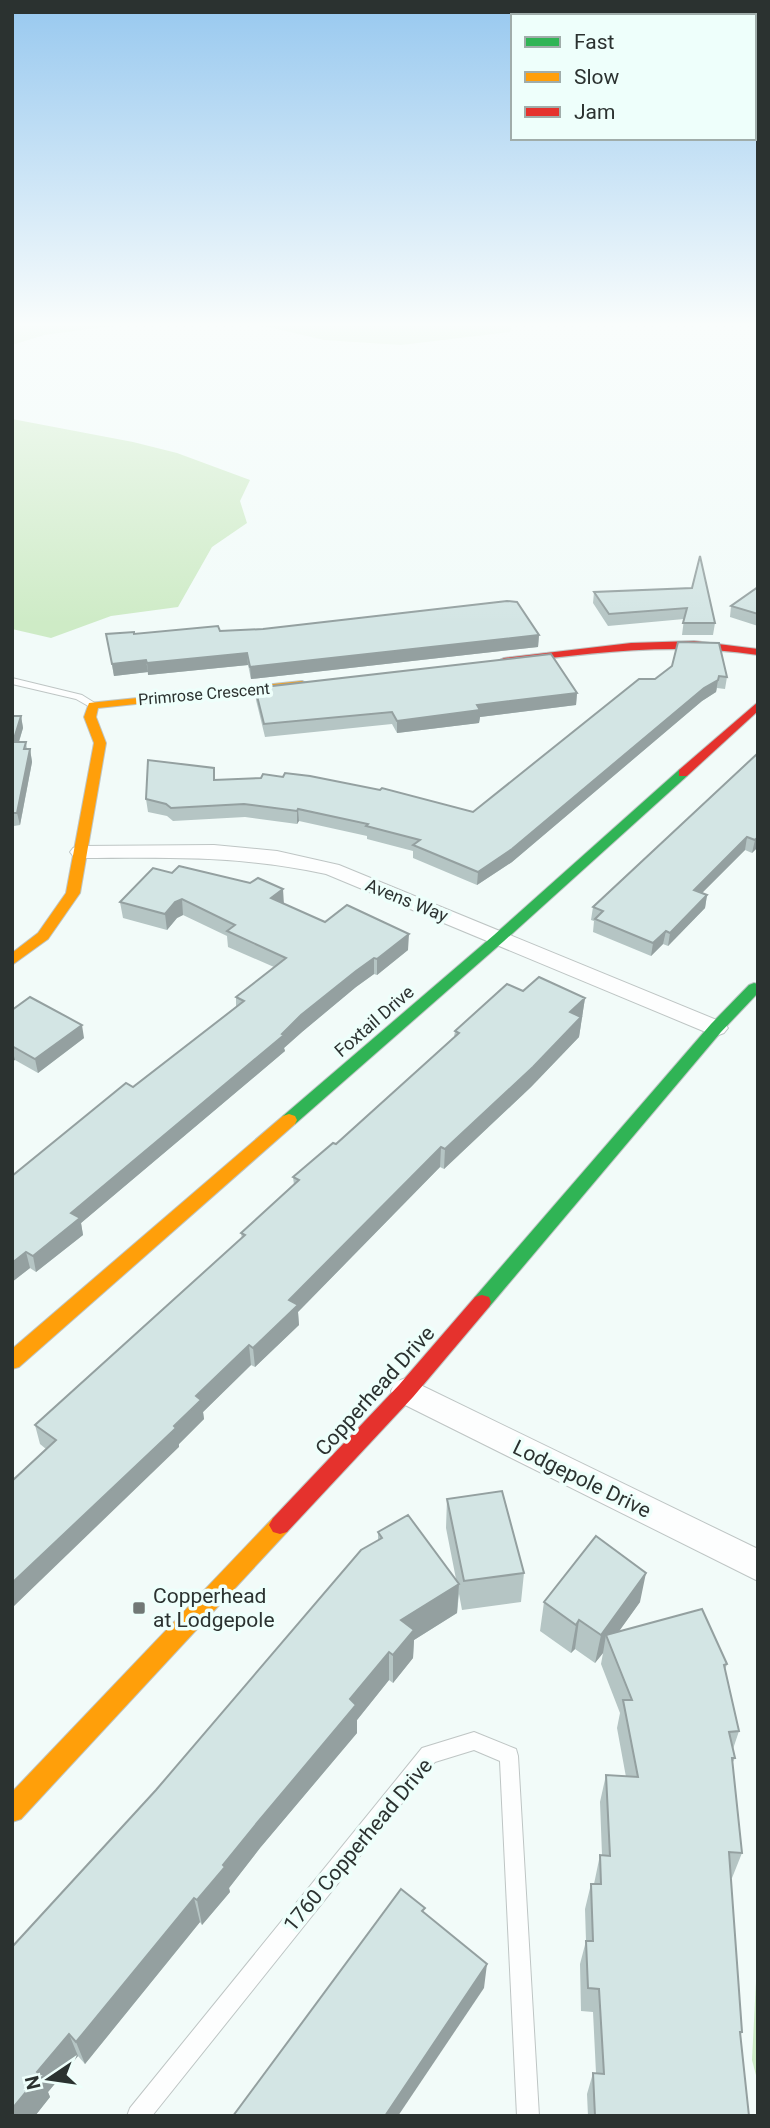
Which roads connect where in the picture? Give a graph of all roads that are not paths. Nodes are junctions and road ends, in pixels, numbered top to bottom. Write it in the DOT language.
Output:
graph roads {
  1 [pos="758,652"];
  2 [pos="490,663"];
  3 [pos="12,681"];
  4 [pos="325,682"];
  5 [pos="93,705"];
  6 [pos="758,705"];
  7 [pos="80,852"];
  8 [pos="499,938"];
  9 [pos="12,961"];
  10 [pos="754,988"];
  11 [pos="716,1028"];
  12 [pos="12,1361"];
  13 [pos="406,1391"];
  14 [pos="758,1566"];
  15 [pos="12,1810"];
  16 [pos="138,2116"];
  17 [pos="528,2116"];
  1 -- 2 [label="street"];
  3 -- 5 [label="lane"];
  4 -- 5 [label="street, Primrose Crescent"];
  5 -- 7 [label="street"];
  6 -- 8 [label="street, Foxtail Drive"];
  7 -- 8 [label="street, Avens Way"];
  7 -- 9 [label="street"];
  8 -- 11 [label="street, Avens Way"];
  8 -- 12 [label="street, Foxtail Drive"];
  10 -- 11 [label="street, Copperhead Drive"];
  11 -- 13 [label="street, Copperhead Drive"];
  13 -- 14 [label="street, Lodgepole Drive"];
  13 -- 15 [label="street, Copperhead Drive"];
  16 -- 17 [label="lane, 1760 Copperhead Drive"];
}
